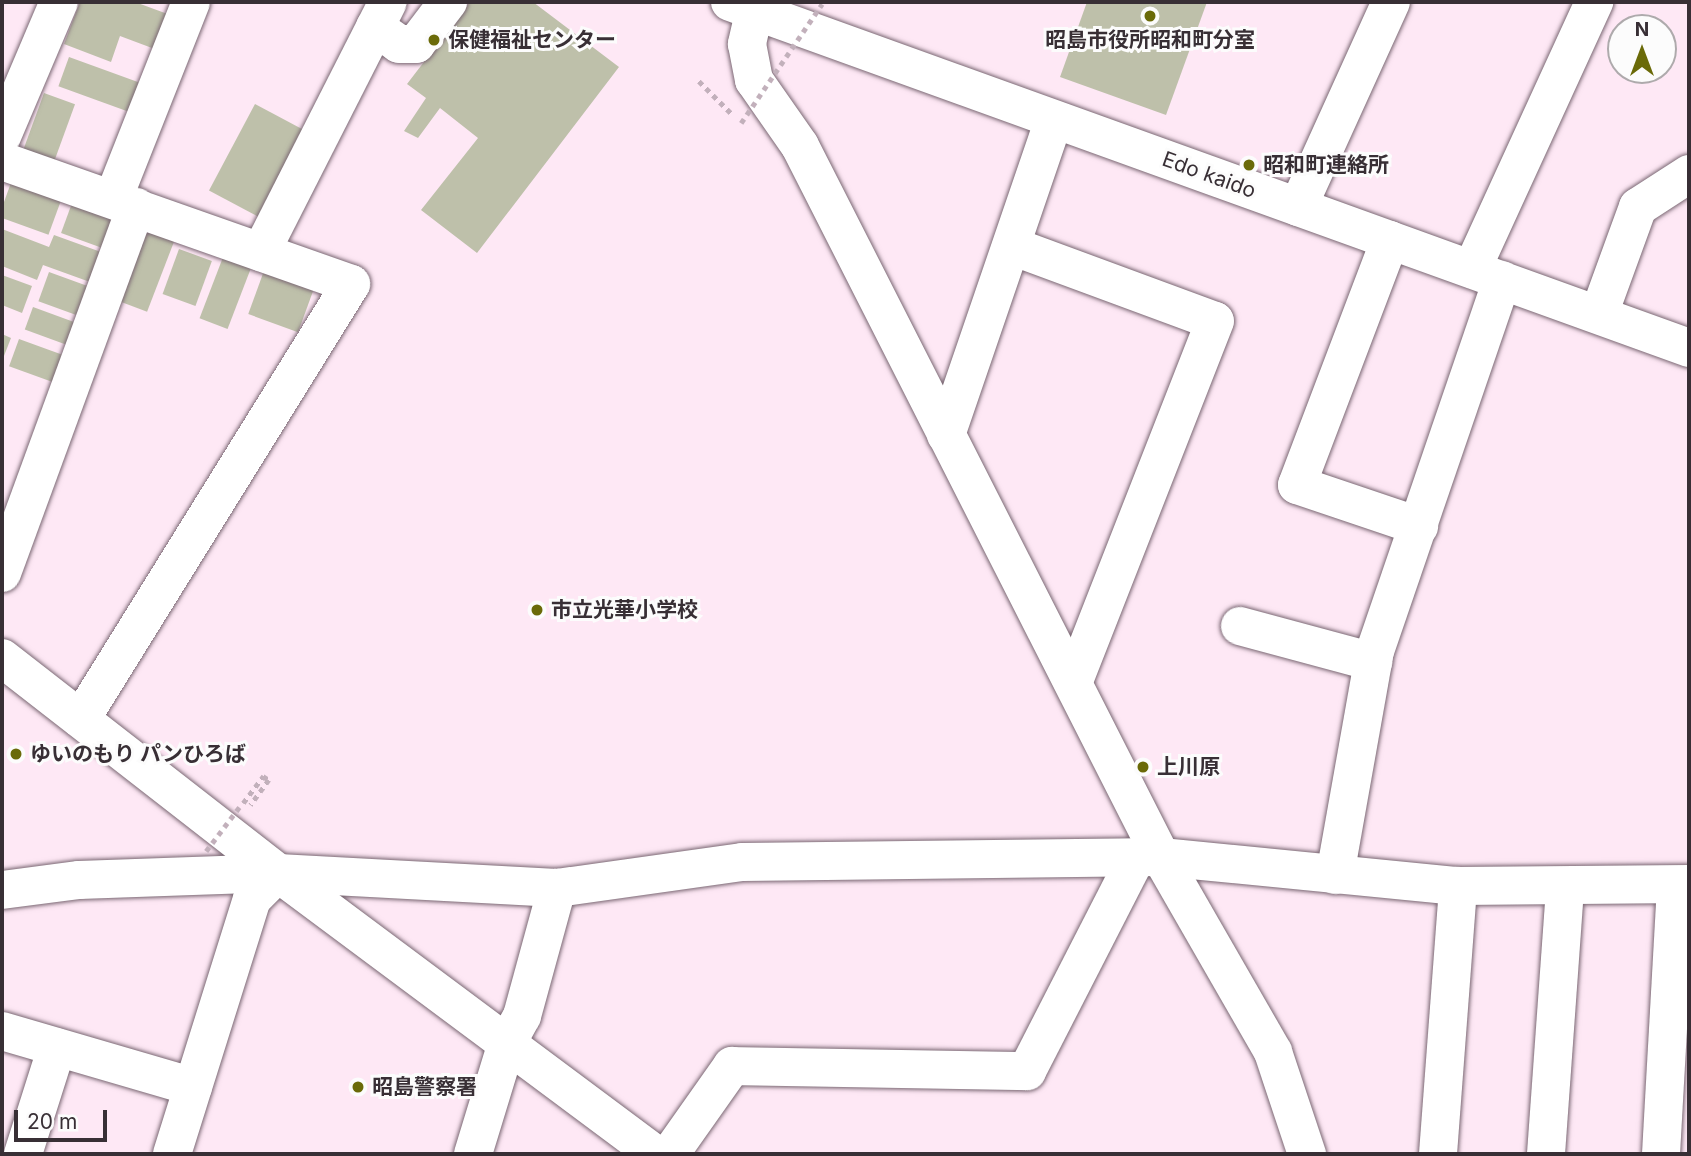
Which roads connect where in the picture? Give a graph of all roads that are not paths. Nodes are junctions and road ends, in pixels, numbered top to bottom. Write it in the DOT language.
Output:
graph roads {
  1 [pos="59,2"];
  2 [pos="191,2"];
  3 [pos="448,2"];
  4 [pos="1391,2"];
  5 [pos="1594,2"];
  6 [pos="776,8"];
  7 [pos="382,14"];
  8 [pos="1054,120"];
  9 [pos="3,159"];
  10 [pos="1689,174"];
  11 [pos="124,203"];
  12 [pos="1298,207"];
  13 [pos="1390,240"];
  14 [pos="1012,246"];
  15 [pos="261,252"];
  16 [pos="1487,274"];
  17 [pos="1599,314"];
  18 [pos="1689,348"];
  19 [pos="946,435"];
  20 [pos="1419,526"];
  21 [pos="2,573"];
  22 [pos="1240,626"];
  23 [pos="2,658"];
  24 [pos="1373,662"];
  25 [pos="1074,681"];
  26 [pos="81,719"];
  27 [pos="1148,857"];
  28 [pos="278,873"];
  29 [pos="1335,875"];
  30 [pos="1683,884"];
  31 [pos="1458,886"];
  32 [pos="557,888"];
  33 [pos="1565,888"];
  34 [pos="2,890"];
  35 [pos="2,1031"];
  36 [pos="1678,1037"];
  37 [pos="507,1043"];
  38 [pos="57,1047"];
  39 [pos="192,1087"];
  40 [pos="23,1154"];
  41 [pos="172,1154"];
  42 [pos="473,1154"];
  43 [pos="655,1154"];
  44 [pos="670,1154"];
  45 [pos="1307,1154"];
  46 [pos="1438,1154"];
  47 [pos="1546,1154"];
  48 [pos="1661,1154"];
  1 -- 9 [label="street"];
  2 -- 11 [label="street"];
  3 -- 7 [label="street"];
  4 -- 12 [label="street"];
  5 -- 16 [label="street"];
  6 -- 8 [label="street, Edo kaido"];
  6 -- 19 [label="street"];
  7 -- 15 [label="street"];
  8 -- 12 [label="street, Edo kaido"];
  8 -- 14 [label="street"];
  9 -- 11 [label="street"];
  10 -- 17 [label="street"];
  11 -- 15 [label="street"];
  11 -- 21 [label="street"];
  12 -- 13 [label="street, Edo kaido"];
  13 -- 16 [label="street, Edo kaido"];
  13 -- 20 [label="street"];
  14 -- 19 [label="street"];
  14 -- 25 [label="street"];
  15 -- 26 [label="street"];
  16 -- 17 [label="street, Edo kaido"];
  16 -- 20 [label="street"];
  17 -- 18 [label="street, Edo kaido"];
  19 -- 25 [label="street"];
  20 -- 24 [label="street"];
  22 -- 24 [label="street"];
  23 -- 26 [label="street"];
  24 -- 29 [label="street"];
  25 -- 27 [label="street"];
  26 -- 28 [label="street"];
  27 -- 29 [label="street"];
  27 -- 32 [label="street"];
  27 -- 44 [label="street"];
  27 -- 45 [label="street"];
  28 -- 32 [label="street"];
  28 -- 34 [label="street"];
  28 -- 37 [label="street"];
  28 -- 39 [label="street"];
  29 -- 31 [label="street"];
  30 -- 33 [label="street"];
  30 -- 36 [label="street"];
  31 -- 33 [label="street"];
  31 -- 46 [label="street"];
  32 -- 37 [label="street"];
  33 -- 47 [label="street"];
  35 -- 38 [label="street"];
  36 -- 48 [label="street"];
  37 -- 42 [label="street"];
  37 -- 43 [label="street"];
  38 -- 39 [label="street"];
  38 -- 40 [label="street"];
  39 -- 41 [label="street"];
}
